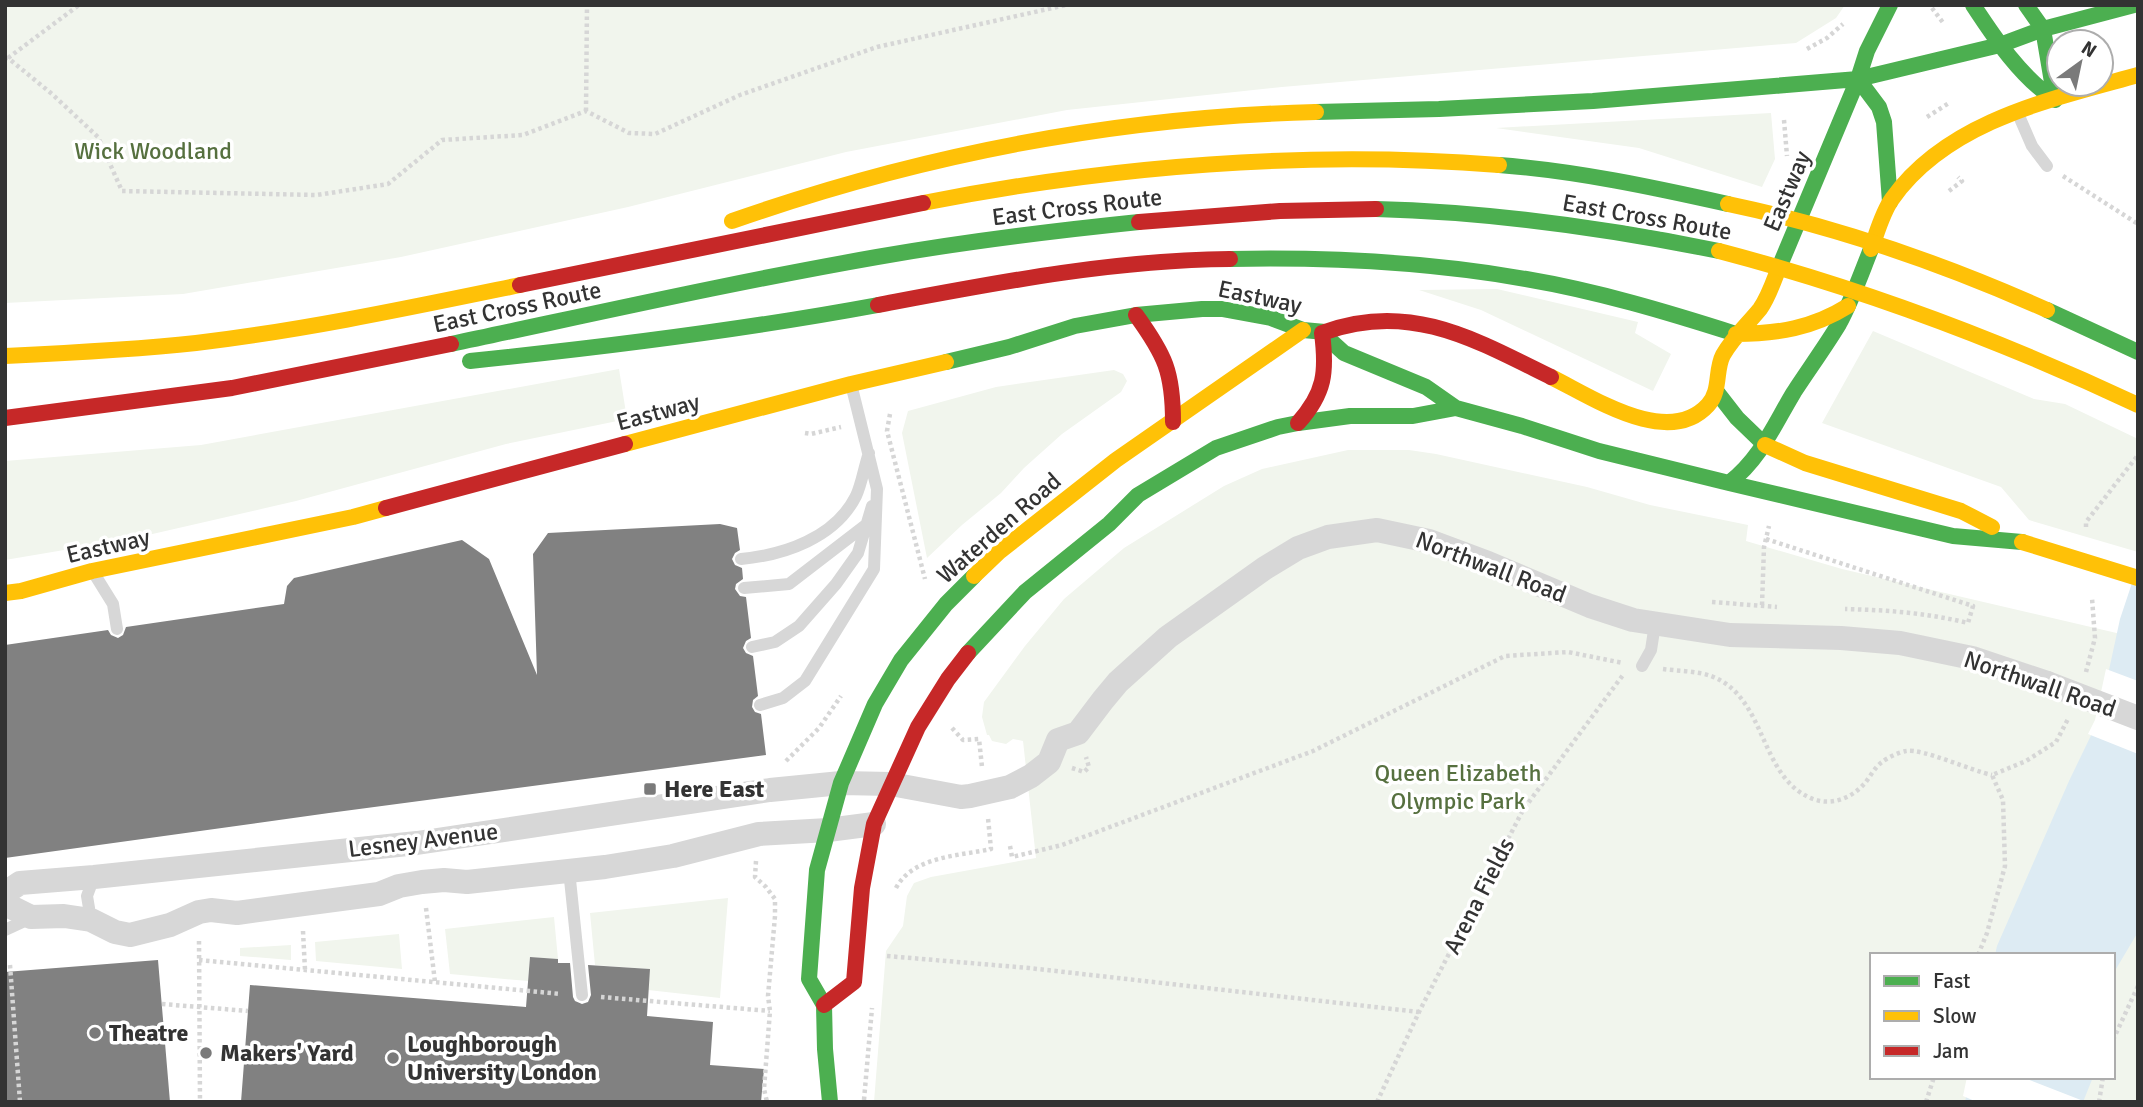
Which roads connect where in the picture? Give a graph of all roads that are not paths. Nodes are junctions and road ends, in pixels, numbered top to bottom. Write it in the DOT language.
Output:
graph roads {
  1 [pos="1890,5"];
  2 [pos="1973,5"];
  3 [pos="2026,5"];
  4 [pos="2134,5"];
  5 [pos="2043,29"];
  6 [pos="2000,45"];
  7 [pos="2138,75"];
  8 [pos="1858,79"];
  9 [pos="2055,100"];
  10 [pos="2017,113"];
  11 [pos="2047,166"];
  12 [pos="1890,202"];
  13 [pos="618,264"];
  14 [pos="1848,306"];
  15 [pos="1136,315"];
  16 [pos="1303,330"];
  17 [pos="1322,333"];
  18 [pos="1736,334"];
  19 [pos="2138,352"];
  20 [pos="5,356"];
  21 [pos="363,362"];
  22 [pos="851,384"];
  23 [pos="1716,391"];
  24 [pos="2138,405"];
  25 [pos="1456,408"];
  26 [pos="5,418"];
  27 [pos="1173,422"];
  28 [pos="1298,422"];
  29 [pos="1765,445"];
  30 [pos="869,453"];
  31 [pos="1730,484"];
  32 [pos="877,489"];
  33 [pos="867,524"];
  34 [pos="2022,542"];
  35 [pos="741,559"];
  36 [pos="92,571"];
  37 [pos="2138,578"];
  38 [pos="744,588"];
  39 [pos="5,593"];
  40 [pos="1656,624"];
  41 [pos="117,629"];
  42 [pos="752,647"];
  43 [pos="1637,665"];
  44 [pos="760,705"];
  45 [pos="2138,718"];
  46 [pos="841,783"];
  47 [pos="891,783"];
  48 [pos="874,824"];
  49 [pos="828,830"];
  50 [pos="569,870"];
  51 [pos="94,877"];
  52 [pos="5,893"];
  53 [pos="5,904"];
  54 [pos="31,917"];
  55 [pos="90,920"];
  56 [pos="5,930"];
  57 [pos="582,995"];
  58 [pos="824,1005"];
  59 [pos="830,1102"];
  1 -- 8 [label="main road, Eastway"];
  2 -- 6 [label="main road"];
  3 -- 5 [label="main road"];
  4 -- 5 [label="main road"];
  5 -- 6 [label="main road"];
  5 -- 9 [label="main road"];
  6 -- 8 [label="main road"];
  6 -- 9 [label="main road"];
  7 -- 9 [label="main road"];
  8 -- 12 [label="main road"];
  8 -- 13 [label="main road"];
  8 -- 18 [label="main road, Eastway"];
  9 -- 10 [label="main road"];
  10 -- 11 [label="lane"];
  10 -- 12 [label="main road"];
  12 -- 14 [label="main road"];
  13 -- 19 [label="main road, East Cross Route, bridge"];
  13 -- 20 [label="main road, East Cross Route"];
  14 -- 18 [label="main road"];
  14 -- 29 [label="main road"];
  15 -- 16 [label="main road, Eastway"];
  15 -- 22 [label="main road, Eastway"];
  15 -- 27 [label="main road"];
  16 -- 17 [label="main road, Eastway"];
  16 -- 27 [label="main road, Waterden Road"];
  17 -- 23 [label="main road, Eastway"];
  17 -- 25 [label="main road, Eastway"];
  17 -- 28 [label="main road"];
  18 -- 21 [label="main road"];
  18 -- 23 [label="main road, Eastway"];
  21 -- 24 [label="main road, East Cross Route, bridge"];
  21 -- 26 [label="main road, East Cross Route"];
  22 -- 30 [label="lane"];
  22 -- 36 [label="main road, Eastway"];
  23 -- 29 [label="main road"];
  25 -- 28 [label="main road"];
  25 -- 31 [label="main road, Eastway"];
  27 -- 46 [label="main road, Waterden Road"];
  28 -- 47 [label="main road"];
  29 -- 31 [label="main road"];
  29 -- 34 [label="main road"];
  30 -- 32 [label="lane"];
  30 -- 35 [label="lane"];
  31 -- 34 [label="main road, Eastway"];
  32 -- 33 [label="lane"];
  32 -- 44 [label="lane"];
  33 -- 38 [label="lane"];
  33 -- 42 [label="lane"];
  34 -- 37 [label="main road, bridge"];
  36 -- 39 [label="main road, Eastway"];
  36 -- 41 [label="lane"];
  40 -- 43 [label="lane"];
  40 -- 45 [label="street, Northwall Road, bridge"];
  40 -- 47 [label="street, Northwall Road"];
  46 -- 47 [label="street, Northwall Road"];
  46 -- 49 [label="main road, Waterden Road"];
  46 -- 51 [label="street, Lesney Avenue"];
  47 -- 48 [label="main road"];
  48 -- 49 [label="street"];
  48 -- 58 [label="main road"];
  49 -- 50 [label="street, Lesney Avenue"];
  49 -- 58 [label="main road, Waterden Road"];
  50 -- 55 [label="street, Lesney Avenue"];
  50 -- 57 [label="lane"];
  51 -- 52 [label="street, Lesney Avenue"];
  51 -- 55 [label="lane"];
  53 -- 54 [label="street, Lesney Avenue"];
  54 -- 55 [label="street, Lesney Avenue"];
  54 -- 56 [label="lane, Lesney Avenue"];
  58 -- 59 [label="main road, Waterden Road"];
}
